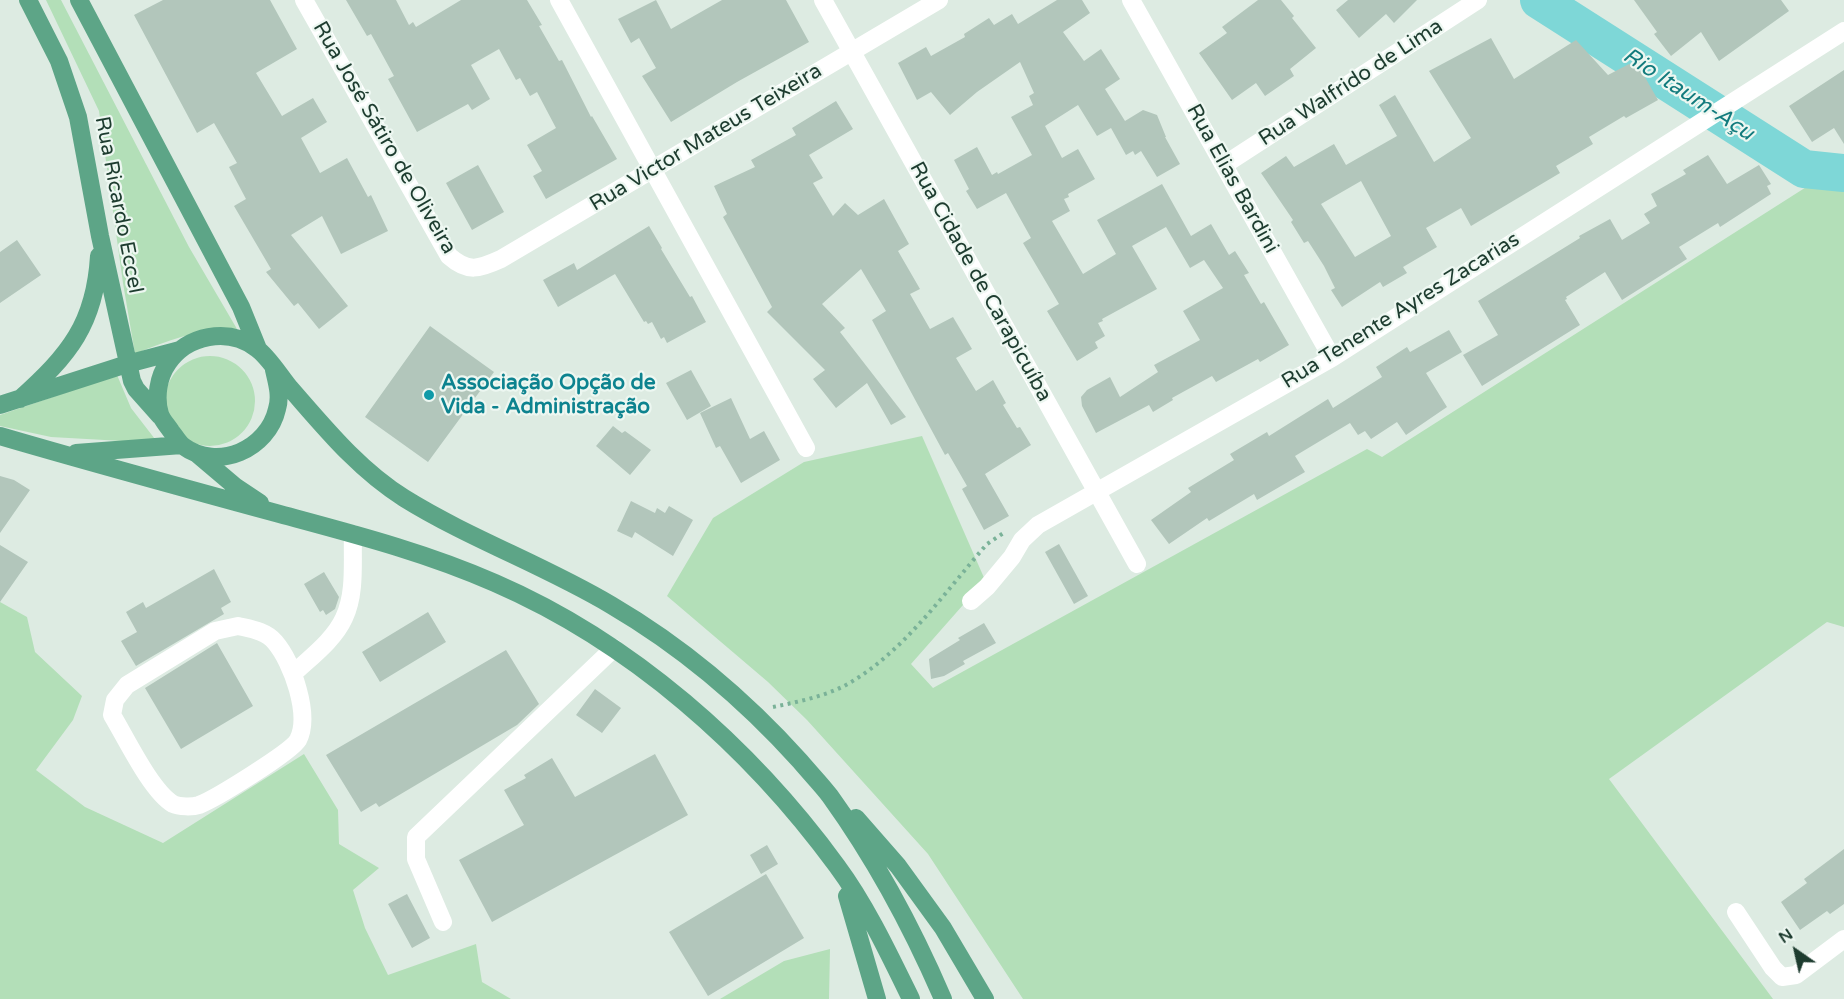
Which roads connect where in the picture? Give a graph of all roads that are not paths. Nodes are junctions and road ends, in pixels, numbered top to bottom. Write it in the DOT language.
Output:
graph roads {
  1 [pos="28,0"];
  2 [pos="79,0"];
  3 [pos="304,0"];
  4 [pos="559,0"];
  5 [pos="823,0"];
  6 [pos="939,0"];
  7 [pos="1131,0"];
  8 [pos="1478,0"];
  9 [pos="1844,31"];
  10 [pos="852,52"];
  11 [pos="1224,165"];
  12 [pos="653,169"];
  13 [pos="100,236"];
  14 [pos="469,268"];
  15 [pos="258,349"];
  16 [pos="180,350"];
  17 [pos="1332,358"];
  18 [pos="127,364"];
  19 [pos="274,370"];
  20 [pos="20,399"];
  21 [pos="0,405"];
  22 [pos="161,418"];
  23 [pos="0,436"];
  24 [pos="806,448"];
  25 [pos="189,449"];
  26 [pos="62,454"];
  27 [pos="1097,492"];
  28 [pos="277,513"];
  29 [pos="353,534"];
  30 [pos="1137,564"];
  31 [pos="971,601"];
  32 [pos="614,648"];
  33 [pos="294,673"];
  34 [pos="828,794"];
  35 [pos="839,869"];
  36 [pos="1736,912"];
  37 [pos="443,922"];
  38 [pos="1844,939"];
  39 [pos="877,999"];
  40 [pos="911,999"];
  41 [pos="943,999"];
  42 [pos="985,999"];
  1 -- 13 [label="main road, Rua Ricardo Eccel"];
  2 -- 15 [label="main road, Rua Ricardo Eccel"];
  3 -- 14 [label="street, Rua José Sátiro de Oliveira"];
  4 -- 12 [label="street"];
  5 -- 10 [label="street, Rua Cidade de Carapicuíba"];
  6 -- 10 [label="street, Rua Victor Mateus Teixeira"];
  7 -- 11 [label="street, Rua Elias Bardini"];
  8 -- 11 [label="street, Rua Walfrido de Lima"];
  9 -- 17 [label="street, Rua Tenente Ayres Zacarias"];
  10 -- 12 [label="street, Rua Victor Mateus Teixeira"];
  10 -- 27 [label="street, Rua Cidade de Carapicuíba"];
  11 -- 17 [label="street, Rua Elias Bardini"];
  12 -- 14 [label="street, Rua Victor Mateus Teixeira"];
  12 -- 24 [label="street"];
  13 -- 18 [label="main road, Rua Ricardo Eccel"];
  13 -- 20 [label="main road"];
  15 -- 16 [label="main road"];
  15 -- 19 [label="main road"];
  16 -- 18 [label="main road"];
  16 -- 22 [label="main road"];
  17 -- 27 [label="street, Rua Tenente Ayres Zacarias"];
  18 -- 20 [label="main road"];
  18 -- 22 [label="main road, Rua Ricardo Eccel"];
  19 -- 25 [label="main road"];
  19 -- 34 [label="main road"];
  20 -- 21 [label="main road"];
  22 -- 25 [label="main road"];
  23 -- 26 [label="main road"];
  25 -- 26 [label="main road"];
  25 -- 28 [label="main road"];
  26 -- 28 [label="main road"];
  27 -- 30 [label="street, Rua Cidade de Carapicuíba"];
  27 -- 31 [label="street, Rua Tenente Ayres Zacarias"];
  28 -- 29 [label="main road"];
  29 -- 32 [label="main road"];
  29 -- 33 [label="street"];
  32 -- 35 [label="main road"];
  32 -- 37 [label="street"];
  33 -- 33 [label="street"];
  34 -- 41 [label="main road"];
  34 -- 42 [label="main road"];
  35 -- 39 [label="main road"];
  35 -- 40 [label="main road"];
  36 -- 38 [label="street"];
}
